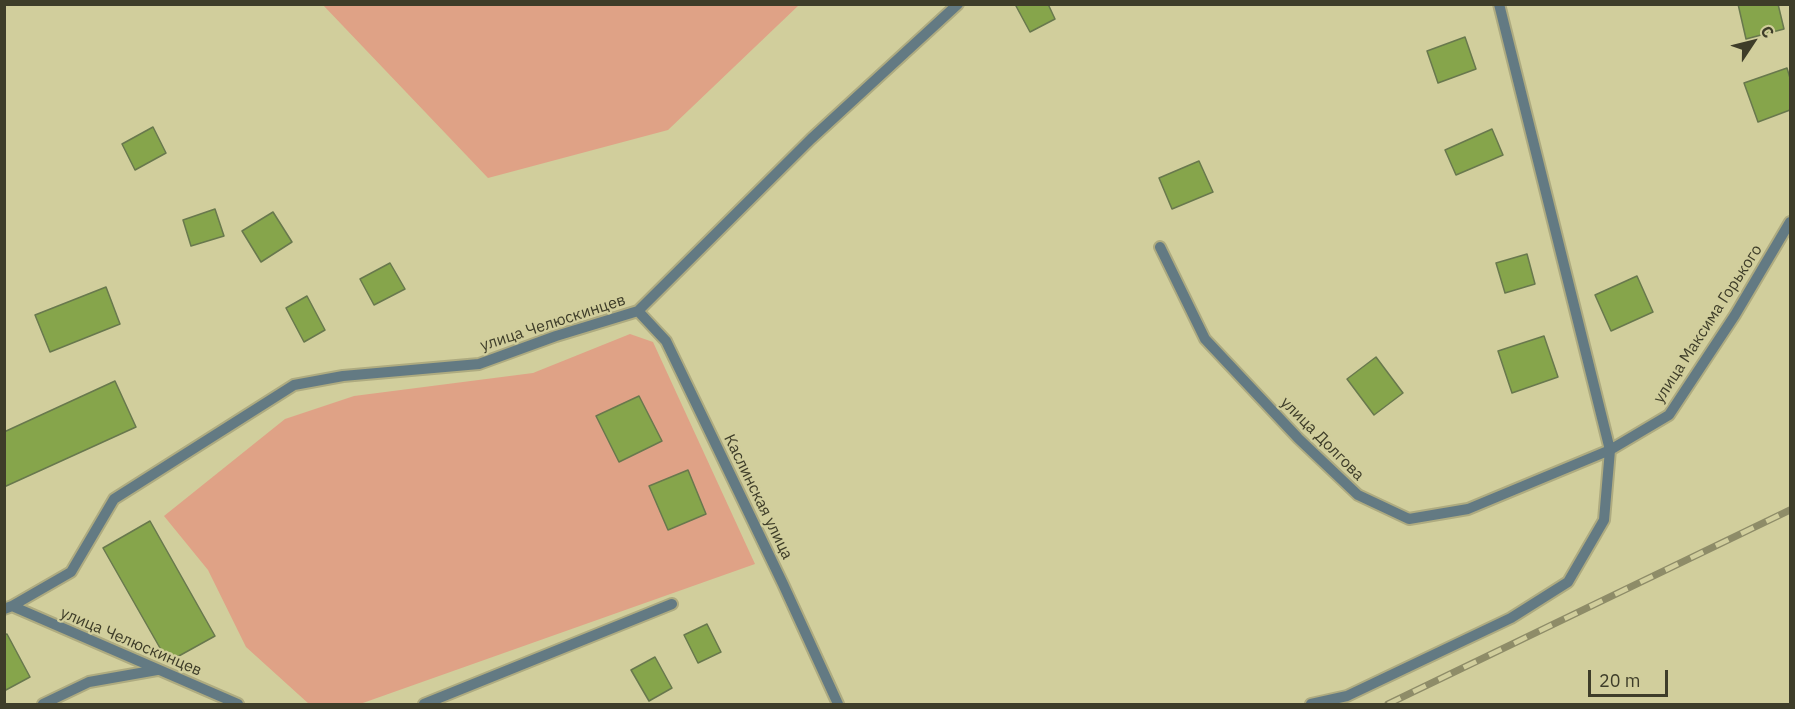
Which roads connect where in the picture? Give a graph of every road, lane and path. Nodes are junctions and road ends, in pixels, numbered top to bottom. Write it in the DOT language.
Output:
graph roads {
  1 [pos="958,4"];
  2 [pos="1499,4"];
  3 [pos="1791,222"];
  4 [pos="1160,248"];
  5 [pos="638,311"];
  6 [pos="1610,450"];
  7 [pos="672,604"];
  8 [pos="8,608"];
  9 [pos="158,670"];
  10 [pos="44,705"];
  11 [pos="238,705"];
  12 [pos="424,705"];
  13 [pos="838,705"];
  14 [pos="1311,705"];
  1 -- 5 [label="street, улица Челюскинцев"];
  2 -- 6 [label="street"];
  3 -- 6 [label="street, улица Максима Горького"];
  4 -- 6 [label="street, улица Долгова"];
  5 -- 8 [label="street, улица Челюскинцев"];
  5 -- 13 [label="street, Каслинская улица"];
  6 -- 14 [label="street"];
  7 -- 12 [label="street"];
  8 -- 9 [label="street, улица Челюскинцев"];
  9 -- 10 [label="street"];
  9 -- 11 [label="street, улица Челюскинцев"];
}
